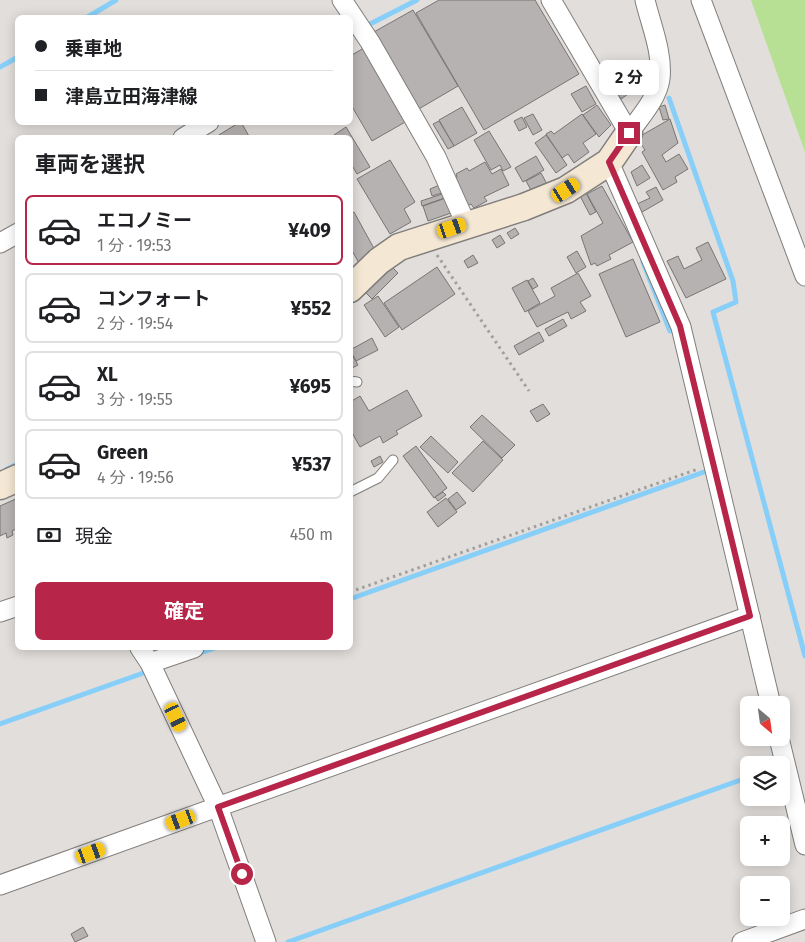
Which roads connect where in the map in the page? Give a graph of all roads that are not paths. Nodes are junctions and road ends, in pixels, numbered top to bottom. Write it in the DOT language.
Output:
graph roads {
  1 [pos="342,0"];
  2 [pos="551,0"];
  3 [pos="645,0"];
  4 [pos="701,0"];
  5 [pos="348,15"];
  6 [pos="357,38"];
  7 [pos="204,125"];
  8 [pos="629,133"];
  9 [pos="188,135"];
  10 [pos="609,162"];
  11 [pos="466,224"];
  12 [pos="15,234"];
  13 [pos="0,243"];
  14 [pos="805,276"];
  15 [pos="353,286"];
  16 [pos="393,460"];
  17 [pos="15,479"];
  18 [pos="0,486"];
  19 [pos="353,490"];
  20 [pos="15,607"];
  21 [pos="0,612"];
  22 [pos="750,616"];
  23 [pos="180,650"];
  24 [pos="145,655"];
  25 [pos="769,696"];
  26 [pos="781,746"];
  27 [pos="218,807"];
  28 [pos="805,845"];
  29 [pos="0,885"];
  30 [pos="805,919"];
  31 [pos="266,942"];
  32 [pos="742,942"];
  1 -- 5 [label="street"];
  2 -- 8 [label="street"];
  3 -- 8 [label="street"];
  4 -- 14 [label="street"];
  6 -- 11 [label="street"];
  7 -- 9 [label="street"];
  8 -- 10 [label="main road"];
  10 -- 11 [label="main road"];
  10 -- 22 [label="street"];
  11 -- 15 [label="main road"];
  12 -- 13 [label="street"];
  16 -- 19 [label="lane"];
  17 -- 18 [label="main road"];
  20 -- 21 [label="street"];
  22 -- 25 [label="street"];
  22 -- 27 [label="street"];
  23 -- 24 [label="street"];
  24 -- 27 [label="street"];
  26 -- 28 [label="street"];
  27 -- 29 [label="street"];
  27 -- 31 [label="street"];
  30 -- 32 [label="street"];
}
